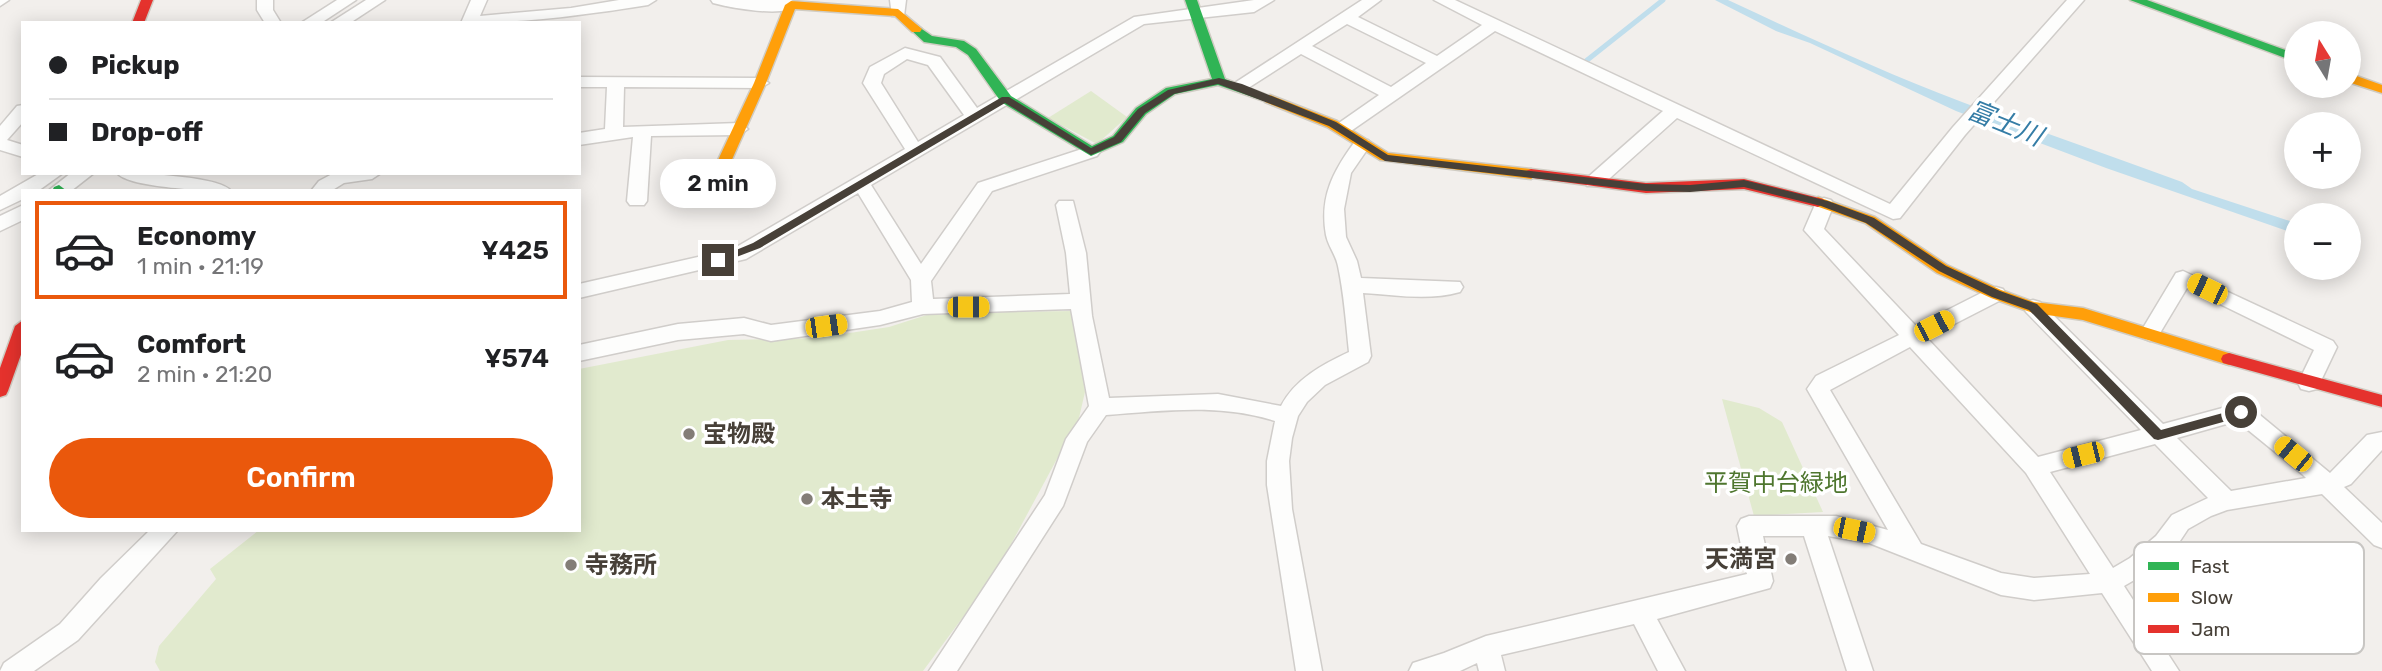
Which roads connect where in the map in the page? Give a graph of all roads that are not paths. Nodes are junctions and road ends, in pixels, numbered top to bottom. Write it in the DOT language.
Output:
graph roads {
  1 [pos="147,0"];
  2 [pos="265,0"];
  3 [pos="348,0"];
  4 [pos="377,0"];
  5 [pos="479,0"];
  6 [pos="648,0"];
  7 [pos="719,0"];
  8 [pos="1266,0"];
  9 [pos="1373,0"];
  10 [pos="1442,0"];
  11 [pos="2076,0"];
  12 [pos="2136,0"];
  13 [pos="790,5"];
  14 [pos="898,7"];
  15 [pos="1193,7"];
  16 [pos="1347,18"];
  17 [pos="546,19"];
  18 [pos="139,21"];
  19 [pos="272,21"];
  20 [pos="312,21"];
  21 [pos="341,21"];
  22 [pos="470,21"];
  23 [pos="508,21"];
  24 [pos="1494,24"];
  25 [pos="1301,47"];
  26 [pos="2284,54"];
  27 [pos="1437,62"];
  28 [pos="1219,81"];
  29 [pos="581,82"];
  30 [pos="2361,82"];
  31 [pos="616,83"];
  32 [pos="760,83"];
  33 [pos="1239,86"];
  34 [pos="2382,89"];
  35 [pos="1390,94"];
  36 [pos="1006,99"];
  37 [pos="1675,110"];
  38 [pos="21,112"];
  39 [pos="975,117"];
  40 [pos="739,129"];
  41 [pos="1342,129"];
  42 [pos="642,132"];
  43 [pos="614,134"];
  44 [pos="0,137"];
  45 [pos="581,139"];
  46 [pos="0,144"];
  47 [pos="1362,144"];
  48 [pos="21,150"];
  49 [pos="1091,152"];
  50 [pos="916,153"];
  51 [pos="719,173"];
  52 [pos="81,175"];
  53 [pos="358,175"];
  54 [pos="155,176"];
  55 [pos="1594,182"];
  56 [pos="862,185"];
  57 [pos="57,186"];
  58 [pos="37,189"];
  59 [pos="213,189"];
  60 [pos="321,189"];
  61 [pos="21,192"];
  62 [pos="637,201"];
  63 [pos="0,204"];
  64 [pos="1824,204"];
  65 [pos="1066,205"];
  66 [pos="21,212"];
  67 [pos="1887,220"];
  68 [pos="0,224"];
  69 [pos="921,280"];
  70 [pos="1352,285"];
  71 [pos="1453,288"];
  72 [pos="581,291"];
  73 [pos="1996,294"];
  74 [pos="1082,301"];
  75 [pos="923,307"];
  76 [pos="2033,307"];
  77 [pos="21,332"];
  78 [pos="2150,333"];
  79 [pos="1913,336"];
  80 [pos="581,353"];
  81 [pos="2309,383"];
  82 [pos="0,391"];
  83 [pos="2382,401"];
  84 [pos="1100,407"];
  85 [pos="1287,416"];
  86 [pos="2158,436"];
  87 [pos="2382,441"];
  88 [pos="2034,467"];
  89 [pos="2327,484"];
  90 [pos="2227,501"];
  91 [pos="1813,527"];
  92 [pos="164,532"];
  93 [pos="2382,538"];
  94 [pos="2166,542"];
  95 [pos="1913,552"];
  96 [pos="2134,567"];
  97 [pos="2109,582"];
  98 [pos="1640,612"];
  99 [pos="2134,621"];
  100 [pos="2155,654"];
  101 [pos="1489,659"];
  102 [pos="13,671"];
  103 [pos="942,671"];
  104 [pos="1309,671"];
  105 [pos="1422,671"];
  106 [pos="1672,671"];
  107 [pos="1860,671"];
  108 [pos="2166,671"];
  1 -- 18 [label="street"];
  2 -- 19 [label="street"];
  3 -- 20 [label="street"];
  4 -- 21 [label="street"];
  5 -- 22 [label="street"];
  6 -- 17 [label="street"];
  7 -- 13 [label="street"];
  8 -- 15 [label="street"];
  9 -- 16 [label="street"];
  10 -- 24 [label="street"];
  11 -- 67 [label="street"];
  12 -- 26 [label="street"];
  13 -- 14 [label="street"];
  13 -- 32 [label="street"];
  14 -- 36 [label="street"];
  15 -- 28 [label="street"];
  15 -- 36 [label="street"];
  16 -- 25 [label="street"];
  16 -- 27 [label="street"];
  17 -- 23 [label="street"];
  24 -- 27 [label="street"];
  24 -- 37 [label="street"];
  25 -- 33 [label="street"];
  25 -- 35 [label="street"];
  27 -- 35 [label="street"];
  28 -- 33 [label="street"];
  28 -- 49 [label="street"];
  29 -- 31 [label="street"];
  30 -- 34 [label="street"];
  31 -- 32 [label="street"];
  31 -- 43 [label="street"];
  32 -- 40 [label="street"];
  33 -- 41 [label="street"];
  35 -- 41 [label="street"];
  36 -- 39 [label="street"];
  36 -- 49 [label="street"];
  37 -- 55 [label="street"];
  37 -- 67 [label="street"];
  38 -- 44 [label="street"];
  39 -- 50 [label="street"];
  39 -- 50 [label="street"];
  40 -- 42 [label="street"];
  40 -- 51 [label="street"];
  41 -- 47 [label="street"];
  42 -- 43 [label="street"];
  42 -- 62 [label="street"];
  43 -- 45 [label="street"];
  46 -- 48 [label="street"];
  47 -- 55 [label="street"];
  47 -- 70 [label="street"];
  49 -- 69 [label="street"];
  50 -- 56 [label="street"];
  52 -- 57 [label="street"];
  53 -- 60 [label="street"];
  54 -- 59 [label="street"];
  55 -- 64 [label="street"];
  56 -- 69 [label="street"];
  56 -- 72 [label="street"];
  57 -- 58 [label="street"];
  61 -- 63 [label="street"];
  64 -- 67 [label="street"];
  64 -- 79 [label="street"];
  65 -- 74 [label="street"];
  66 -- 68 [label="street"];
  67 -- 73 [label="street"];
  69 -- 75 [label="street"];
  70 -- 71 [label="street"];
  70 -- 85 [label="street"];
  73 -- 76 [label="street"];
  73 -- 79 [label="street"];
  74 -- 75 [label="street"];
  74 -- 84 [label="street"];
  75 -- 80 [label="street"];
  76 -- 78 [label="street"];
  76 -- 86 [label="street"];
  77 -- 82 [label="street"];
  78 -- 81 [label="street"];
  78 -- 81 [label="street"];
  79 -- 88 [label="street"];
  79 -- 95 [label="street"];
  81 -- 83 [label="street"];
  84 -- 85 [label="street"];
  84 -- 103 [label="street"];
  85 -- 104 [label="street"];
  86 -- 88 [label="street"];
  86 -- 89 [label="street"];
  86 -- 90 [label="street"];
  87 -- 89 [label="street"];
  88 -- 97 [label="street"];
  89 -- 90 [label="street"];
  89 -- 93 [label="street"];
  90 -- 94 [label="street"];
  91 -- 95 [label="street"];
  91 -- 98 [label="street"];
  91 -- 107 [label="street"];
  92 -- 102 [label="street"];
  95 -- 97 [label="street"];
  96 -- 97 [label="street"];
  97 -- 99 [label="street"];
  98 -- 101 [label="street"];
  98 -- 106 [label="street"];
  100 -- 108 [label="street"];
  101 -- 105 [label="street"];
}
